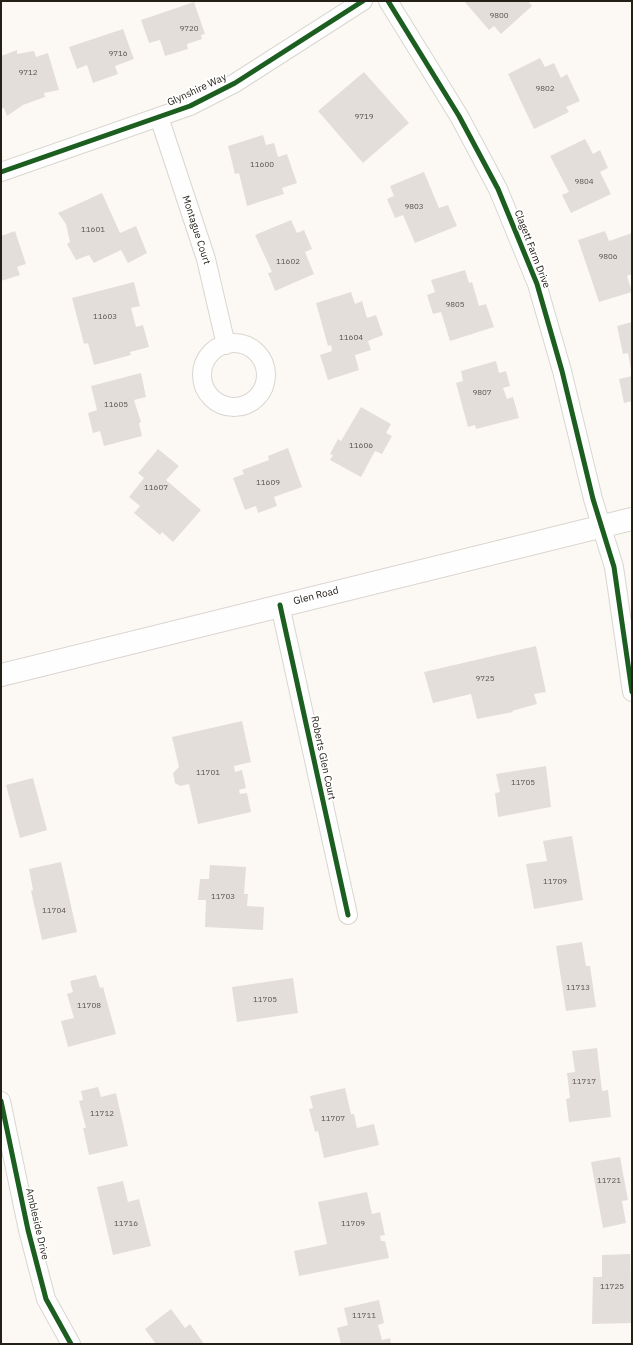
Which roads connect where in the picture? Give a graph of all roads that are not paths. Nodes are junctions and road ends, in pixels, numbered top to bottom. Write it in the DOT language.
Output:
graph roads {
  1 [pos="363,1"];
  2 [pos="388,1"];
  3 [pos="159,117"];
  4 [pos="1,172"];
  5 [pos="226,344"];
  6 [pos="632,519"];
  7 [pos="601,527"];
  8 [pos="280,605"];
  9 [pos="1,675"];
  10 [pos="632,692"];
  11 [pos="348,915"];
  12 [pos="1,1101"];
  13 [pos="71,1344"];
  1 -- 3 [label="street, Glynshire Way"];
  2 -- 7 [label="street, Clagett Farm Drive"];
  3 -- 4 [label="street, Glynshire Way"];
  3 -- 5 [label="street, Montague Court"];
  6 -- 7 [label="main road, Glen Road"];
  7 -- 8 [label="main road, Glen Road"];
  7 -- 10 [label="street, Clagett Farm Drive"];
  8 -- 9 [label="main road, Glen Road"];
  8 -- 11 [label="street, Roberts Glen Court"];
  12 -- 13 [label="street, Ambleside Drive"];
}
